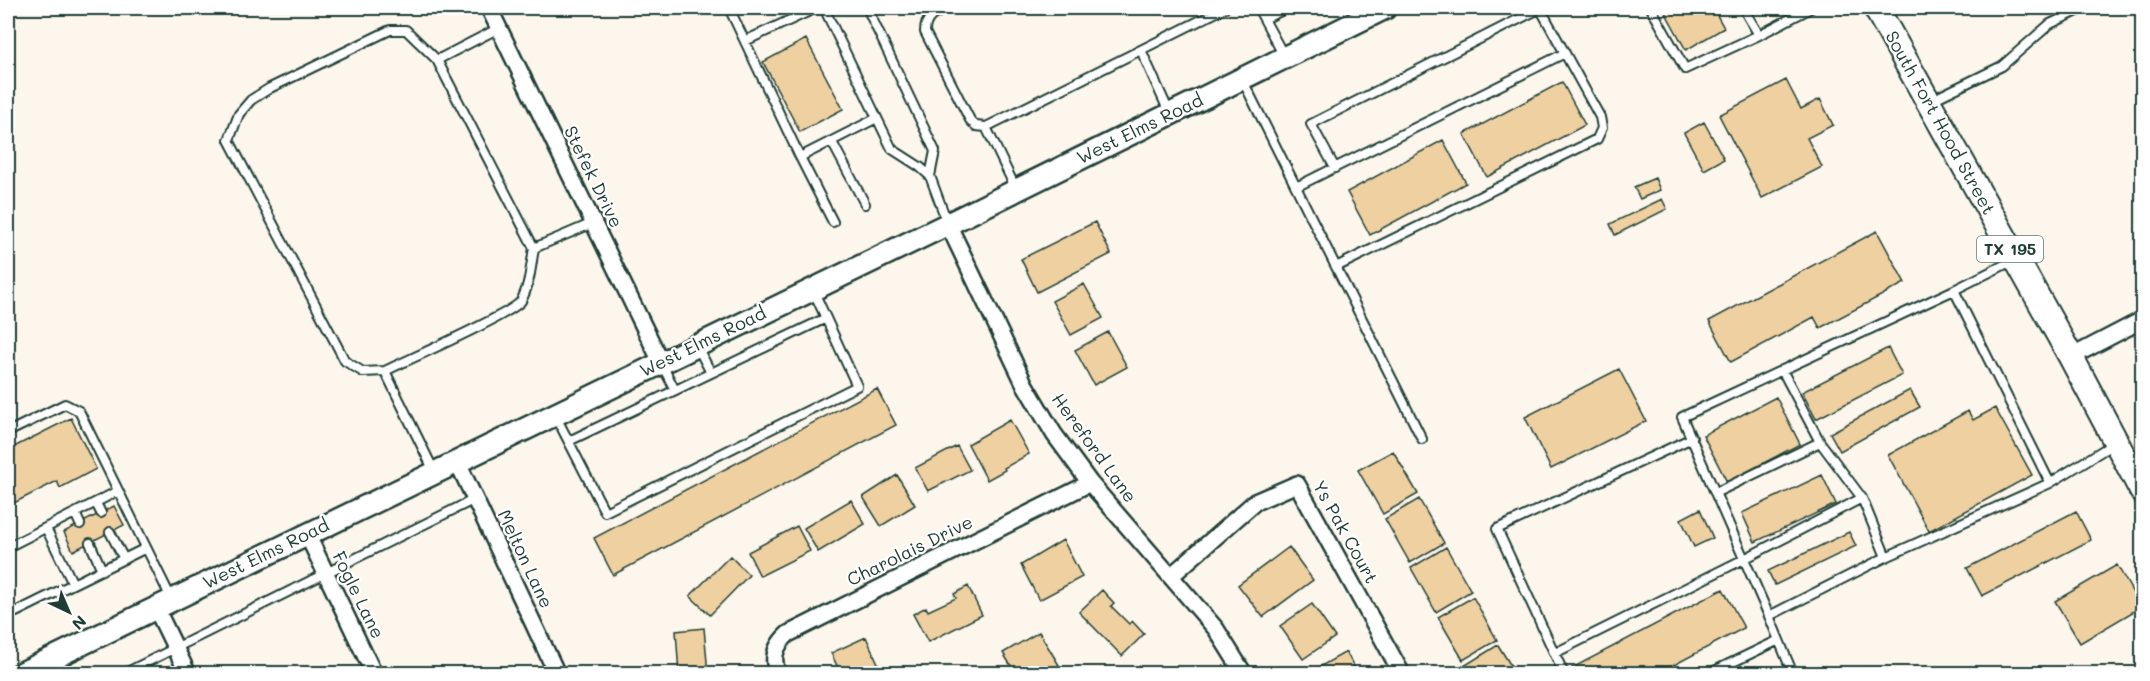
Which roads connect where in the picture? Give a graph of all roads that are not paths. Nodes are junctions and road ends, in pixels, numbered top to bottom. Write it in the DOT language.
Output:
graph roads {
  1 [pos="489,8"];
  2 [pos="729,8"];
  3 [pos="816,8"];
  4 [pos="824,8"];
  5 [pos="867,8"];
  6 [pos="924,8"];
  7 [pos="948,8"];
  8 [pos="1226,8"];
  9 [pos="1258,8"];
  10 [pos="1287,8"];
  11 [pos="1385,8"];
  12 [pos="1540,8"];
  13 [pos="1651,8"];
  14 [pos="1743,8"];
  15 [pos="1807,8"];
  16 [pos="1876,8"];
  17 [pos="2084,8"];
  18 [pos="930,16"];
  19 [pos="1264,19"];
  20 [pos="499,28"];
  21 [pos="1759,35"];
  22 [pos="745,41"];
  23 [pos="1141,50"];
  24 [pos="1566,53"];
  25 [pos="1284,57"];
  26 [pos="437,60"];
  27 [pos="1242,78"];
  28 [pos="1928,102"];
  29 [pos="1170,114"];
  30 [pos="877,118"];
  31 [pos="986,127"];
  32 [pos="832,142"];
  33 [pos="800,157"];
  34 [pos="1335,168"];
  35 [pos="930,176"];
  36 [pos="1296,187"];
  37 [pos="1017,189"];
  38 [pos="865,204"];
  39 [pos="833,222"];
  40 [pos="593,223"];
  41 [pos="948,224"];
  42 [pos="534,248"];
  43 [pos="2015,259"];
  44 [pos="1336,267"];
  45 [pos="812,288"];
  46 [pos="1954,290"];
  47 [pos="826,318"];
  48 [pos="2142,320"];
  49 [pos="697,345"];
  50 [pos="2071,357"];
  51 [pos="661,362"];
  52 [pos="1782,370"];
  53 [pos="385,371"];
  54 [pos="711,373"];
  55 [pos="675,390"];
  56 [pos="555,414"];
  57 [pos="8,432"];
  58 [pos="1692,438"];
  59 [pos="1422,439"];
  60 [pos="569,441"];
  61 [pos="1820,442"];
  62 [pos="2115,442"];
  63 [pos="457,461"];
  64 [pos="435,472"];
  65 [pos="1090,483"];
  66 [pos="2050,483"];
  67 [pos="118,491"];
  68 [pos="2142,491"];
  69 [pos="1715,493"];
  70 [pos="1862,498"];
  71 [pos="475,499"];
  72 [pos="96,502"];
  73 [pos="75,513"];
  74 [pos="101,513"];
  75 [pos="80,524"];
  76 [pos="46,528"];
  77 [pos="110,532"];
  78 [pos="307,534"];
  79 [pos="90,543"];
  80 [pos="8,547"];
  81 [pos="146,548"];
  82 [pos="1886,557"];
  83 [pos="124,559"];
  84 [pos="1744,560"];
  85 [pos="102,570"];
  86 [pos="325,573"];
  87 [pos="1171,576"];
  88 [pos="73,584"];
  89 [pos="164,604"];
  90 [pos="8,609"];
  91 [pos="1769,616"];
  92 [pos="1779,640"];
  93 [pos="175,648"];
  94 [pos="1555,653"];
  95 [pos="53,666"];
  96 [pos="20,674"];
  97 [pos="123,674"];
  98 [pos="188,674"];
  99 [pos="374,674"];
  100 [pos="557,674"];
  101 [pos="778,674"];
  102 [pos="1244,674"];
  103 [pos="1402,674"];
  104 [pos="1564,674"];
  105 [pos="1708,674"];
  106 [pos="1793,674"];
  1 -- 20 [label="street, Stefek Drive"];
  2 -- 22 [label="lane"];
  3 -- 22 [label="lane"];
  4 -- 30 [label="lane"];
  5 -- 35 [label="lane"];
  6 -- 18 [label="lane"];
  7 -- 18 [label="lane"];
  8 -- 23 [label="lane"];
  9 -- 19 [label="lane"];
  10 -- 19 [label="lane"];
  11 -- 25 [label="main road, West Elms Road"];
  12 -- 24 [label="lane"];
  12 -- 34 [label="lane"];
  13 -- 21 [label="lane"];
  14 -- 21 [label="lane"];
  15 -- 21 [label="lane"];
  16 -- 28 [label="highway, South Fort Hood Street / TX 195"];
  17 -- 28 [label="lane"];
  18 -- 31 [label="lane"];
  19 -- 25 [label="lane"];
  20 -- 26 [label="lane"];
  20 -- 40 [label="street, Stefek Drive"];
  22 -- 33 [label="lane"];
  23 -- 29 [label="lane"];
  23 -- 31 [label="lane"];
  24 -- 34 [label="lane"];
  24 -- 44 [label="lane"];
  25 -- 27 [label="main road, West Elms Road"];
  26 -- 42 [label="lane"];
  26 -- 53 [label="lane"];
  27 -- 29 [label="main road, West Elms Road"];
  27 -- 36 [label="lane"];
  28 -- 43 [label="highway, South Fort Hood Street / TX 195"];
  29 -- 37 [label="main road, West Elms Road"];
  30 -- 32 [label="lane"];
  30 -- 35 [label="lane"];
  31 -- 37 [label="lane"];
  32 -- 33 [label="lane"];
  32 -- 38 [label="lane"];
  33 -- 39 [label="lane"];
  34 -- 36 [label="lane"];
  35 -- 41 [label="lane"];
  36 -- 44 [label="lane"];
  37 -- 41 [label="main road, West Elms Road"];
  40 -- 42 [label="lane"];
  40 -- 51 [label="street, Stefek Drive"];
  41 -- 45 [label="main road, West Elms Road"];
  41 -- 65 [label="street, Hereford Lane"];
  42 -- 53 [label="lane"];
  43 -- 46 [label="lane"];
  43 -- 50 [label="highway, South Fort Hood Street / TX 195"];
  44 -- 59 [label="lane"];
  45 -- 47 [label="lane"];
  45 -- 49 [label="main road, West Elms Road"];
  46 -- 52 [label="lane"];
  46 -- 66 [label="lane"];
  47 -- 54 [label="lane"];
  47 -- 60 [label="lane"];
  48 -- 50 [label="street"];
  49 -- 51 [label="main road, West Elms Road"];
  49 -- 54 [label="lane"];
  50 -- 62 [label="highway, South Fort Hood Street / TX 195"];
  51 -- 55 [label="lane"];
  51 -- 56 [label="main road, West Elms Road"];
  52 -- 58 [label="lane"];
  52 -- 61 [label="lane"];
  53 -- 64 [label="lane"];
  54 -- 55 [label="lane"];
  55 -- 60 [label="lane"];
  56 -- 60 [label="lane"];
  56 -- 63 [label="main road, West Elms Road"];
  57 -- 67 [label="lane"];
  58 -- 69 [label="lane"];
  58 -- 94 [label="lane"];
  61 -- 69 [label="lane"];
  61 -- 70 [label="lane"];
  62 -- 66 [label="lane"];
  62 -- 68 [label="highway, South Fort Hood Street / TX 195"];
  63 -- 64 [label="main road, West Elms Road"];
  63 -- 71 [label="street, Melton Lane"];
  64 -- 78 [label="main road, West Elms Road"];
  65 -- 87 [label="street, Hereford Lane"];
  65 -- 101 [label="street, Charolais Drive"];
  66 -- 82 [label="lane"];
  67 -- 72 [label="lane"];
  67 -- 81 [label="lane"];
  69 -- 84 [label="lane"];
  70 -- 82 [label="lane"];
  70 -- 84 [label="lane"];
  71 -- 86 [label="lane"];
  71 -- 100 [label="street, Melton Lane"];
  72 -- 73 [label="lane"];
  72 -- 74 [label="lane"];
  73 -- 75 [label="lane"];
  73 -- 76 [label="lane"];
  76 -- 80 [label="lane"];
  76 -- 88 [label="lane"];
  77 -- 83 [label="lane"];
  78 -- 86 [label="street, Fogle Lane"];
  78 -- 89 [label="main road, West Elms Road"];
  79 -- 85 [label="lane"];
  81 -- 83 [label="lane"];
  81 -- 89 [label="lane"];
  82 -- 91 [label="lane"];
  83 -- 85 [label="lane"];
  84 -- 91 [label="lane"];
  84 -- 94 [label="lane"];
  85 -- 88 [label="lane"];
  86 -- 93 [label="lane"];
  86 -- 99 [label="street, Fogle Lane"];
  87 -- 102 [label="street, Hereford Lane"];
  87 -- 103 [label="street, Ys Pak Court"];
  88 -- 90 [label="lane"];
  89 -- 93 [label="street"];
  89 -- 95 [label="main road, West Elms Road"];
  91 -- 92 [label="lane"];
  92 -- 105 [label="lane"];
  92 -- 106 [label="lane"];
  93 -- 97 [label="lane"];
  93 -- 98 [label="street"];
  94 -- 104 [label="lane"];
  95 -- 96 [label="main road, West Elms Road"];
}
